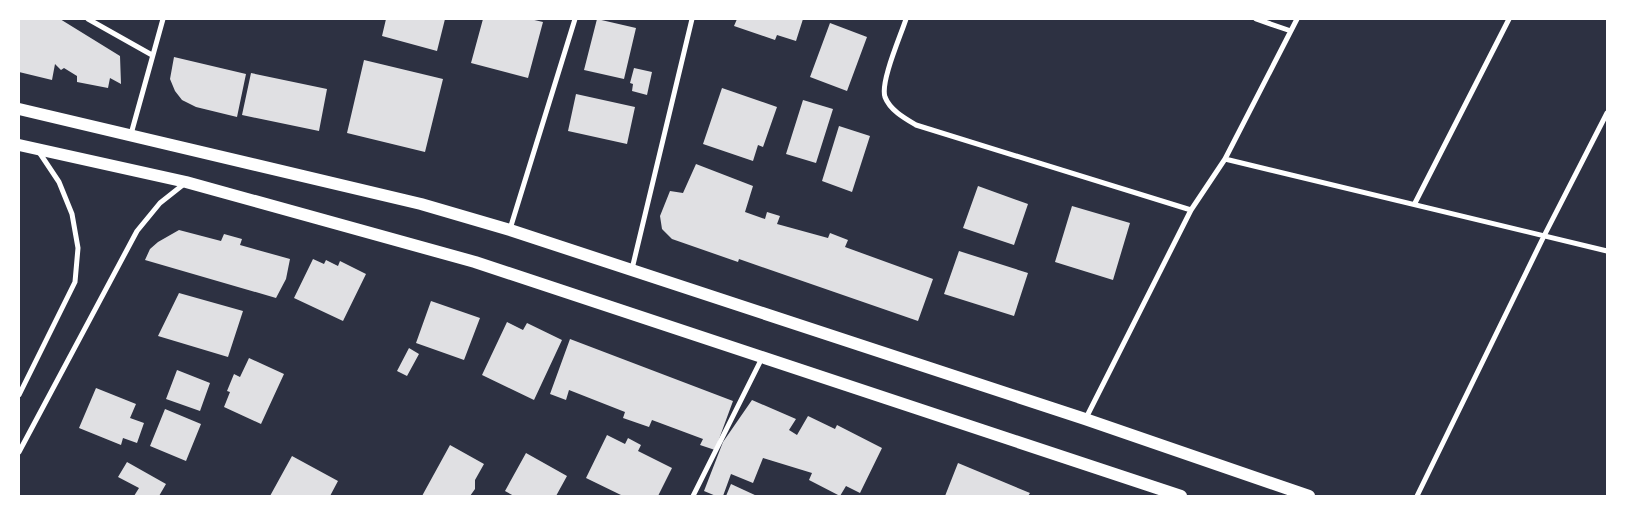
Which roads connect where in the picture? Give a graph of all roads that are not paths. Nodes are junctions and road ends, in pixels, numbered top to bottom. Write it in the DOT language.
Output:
graph roads {
  1 [pos="88,19"];
  2 [pos="163,19"];
  3 [pos="575,19"];
  4 [pos="692,19"];
  5 [pos="906,19"];
  6 [pos="1256,19"];
  7 [pos="1297,19"];
  8 [pos="1509,19"];
  9 [pos="1291,31"];
  10 [pos="152,56"];
  11 [pos="19,109"];
  12 [pos="1607,113"];
  13 [pos="130,135"];
  14 [pos="19,145"];
  15 [pos="36,147"];
  16 [pos="1225,159"];
  17 [pos="186,182"];
  18 [pos="1415,203"];
  19 [pos="1191,210"];
  20 [pos="510,230"];
  21 [pos="1544,236"];
  22 [pos="1607,251"];
  23 [pos="632,269"];
  24 [pos="762,357"];
  25 [pos="19,395"];
  26 [pos="1085,419"];
  27 [pos="19,452"];
  28 [pos="692,496"];
  29 [pos="1180,496"];
  30 [pos="1309,496"];
  31 [pos="1417,496"];
  1 -- 10 [label="street"];
  2 -- 10 [label="street"];
  3 -- 20 [label="street"];
  4 -- 23 [label="street"];
  5 -- 19 [label="street"];
  6 -- 9 [label="street"];
  7 -- 9 [label="street"];
  8 -- 18 [label="street"];
  9 -- 16 [label="street"];
  10 -- 13 [label="street"];
  11 -- 13 [label="main road"];
  12 -- 21 [label="street"];
  13 -- 20 [label="main road"];
  14 -- 15 [label="main road"];
  15 -- 17 [label="main road"];
  15 -- 25 [label="street"];
  16 -- 18 [label="street"];
  16 -- 19 [label="street"];
  17 -- 24 [label="main road"];
  17 -- 27 [label="street"];
  18 -- 21 [label="street"];
  19 -- 26 [label="street"];
  20 -- 23 [label="main road"];
  21 -- 22 [label="street"];
  21 -- 31 [label="street"];
  23 -- 26 [label="main road"];
  24 -- 28 [label="street"];
  24 -- 29 [label="main road"];
  26 -- 30 [label="main road"];
}
